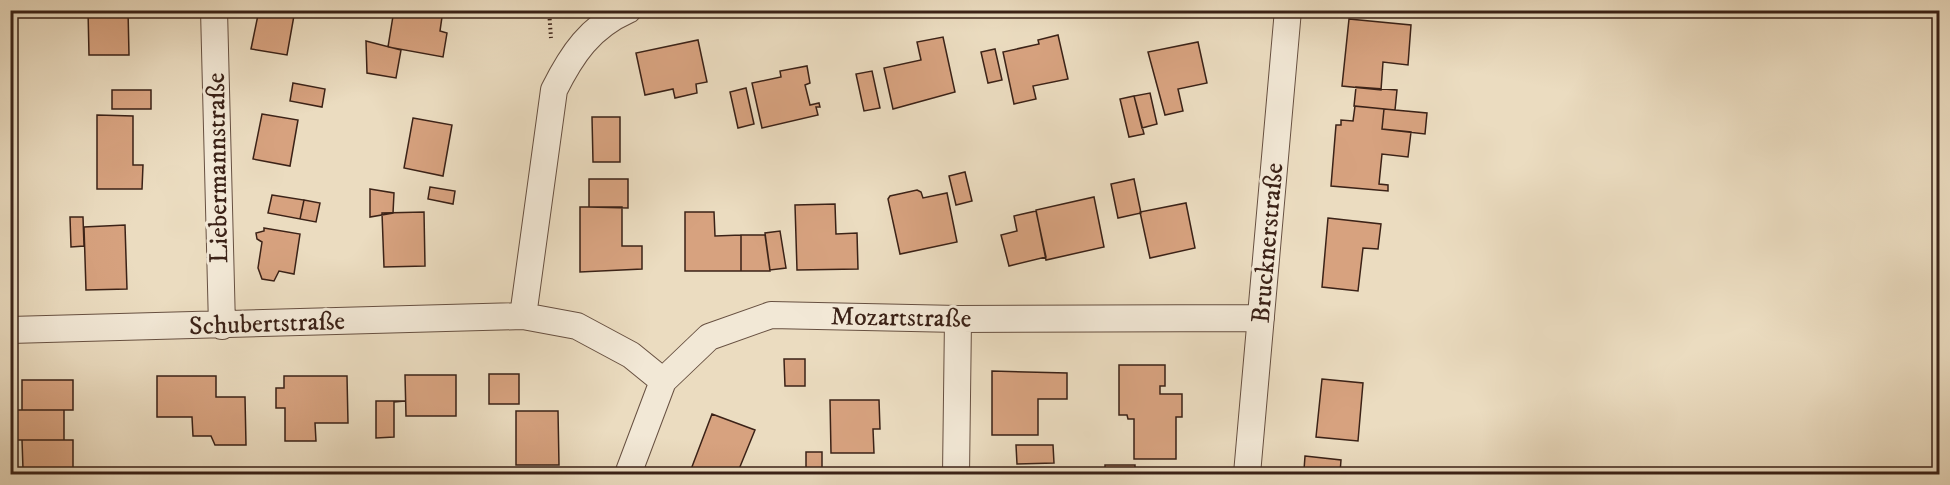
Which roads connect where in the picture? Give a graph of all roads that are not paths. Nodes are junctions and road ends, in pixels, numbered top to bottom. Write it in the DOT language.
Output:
graph roads {
  1 [pos="214,10"];
  2 [pos="628,10"];
  3 [pos="1288,10"];
  4 [pos="523,316"];
  5 [pos="1261,318"];
  6 [pos="958,319"];
  7 [pos="222,326"];
  8 [pos="10,330"];
  9 [pos="663,381"];
  10 [pos="628,474"];
  11 [pos="956,474"];
  12 [pos="1247,474"];
  1 -- 7 [label="street, Liebermannstraße"];
  2 -- 4 [label="street"];
  3 -- 5 [label="street, Brucknerstraße"];
  4 -- 7 [label="street, Schubertstraße"];
  4 -- 9 [label="street, Schubertstraße"];
  5 -- 6 [label="street, Mozartstraße"];
  5 -- 12 [label="street, Brucknerstraße"];
  6 -- 9 [label="street, Mozartstraße"];
  6 -- 11 [label="street"];
  7 -- 8 [label="street, Schubertstraße"];
  9 -- 10 [label="street, Mozartstraße"];
}
